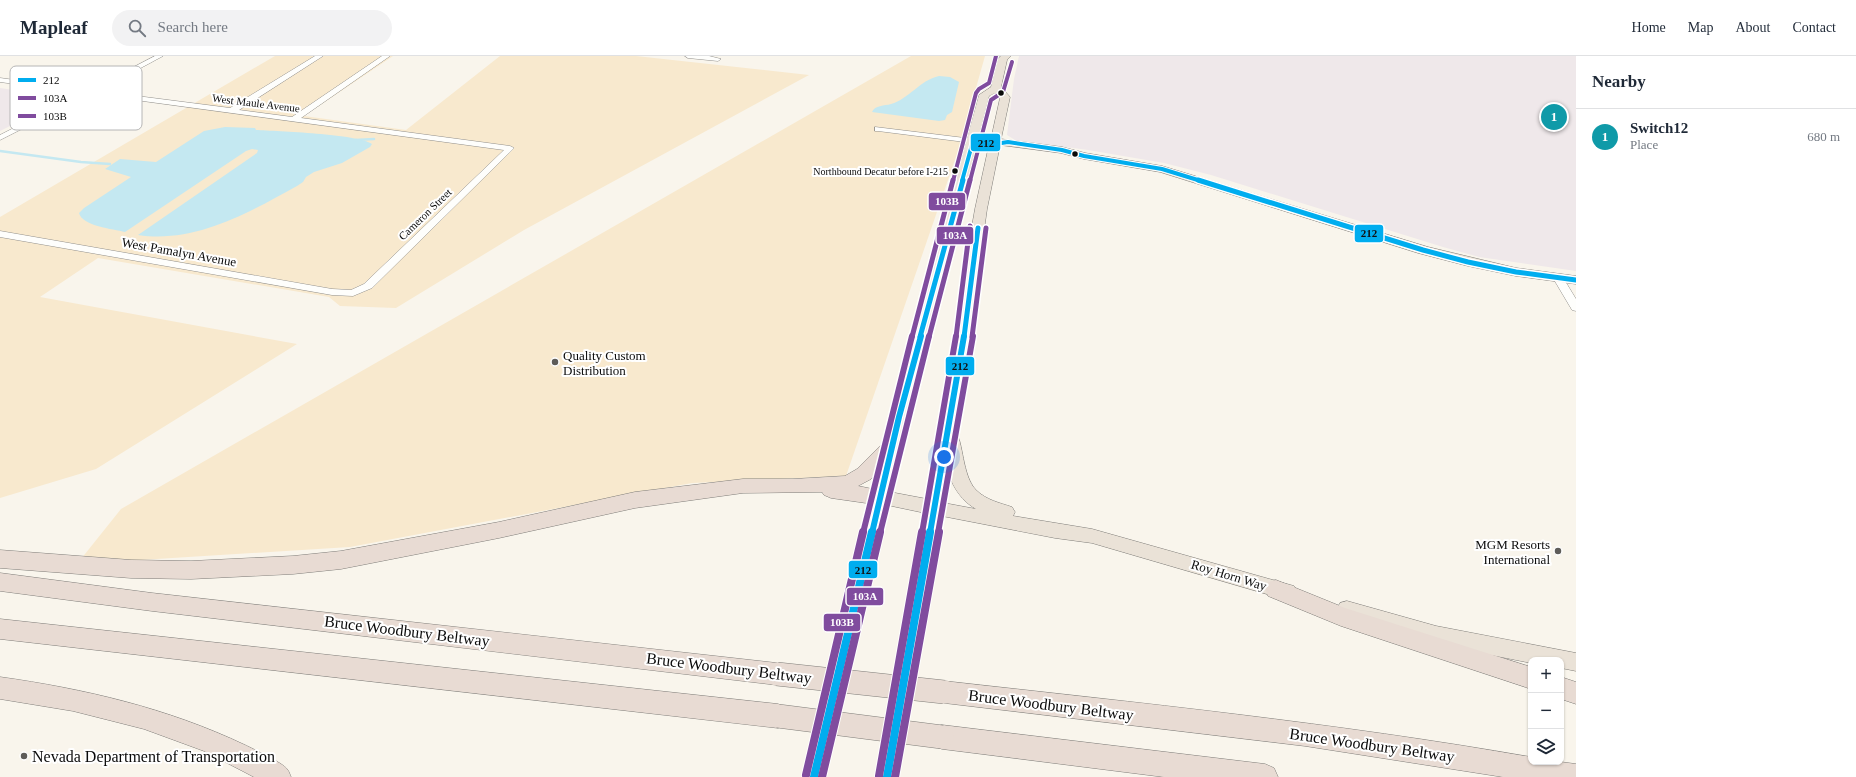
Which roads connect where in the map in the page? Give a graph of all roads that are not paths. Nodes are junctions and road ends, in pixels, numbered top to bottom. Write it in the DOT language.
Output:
graph roads {
  1 [pos="160,56"];
  2 [pos="320,56"];
  3 [pos="387,56"];
  4 [pos="688,56"];
  5 [pos="1003,57"];
  6 [pos="718,59"];
  7 [pos="141,66"];
  8 [pos="0,80"];
  9 [pos="10,81"];
  10 [pos="996,88"];
  11 [pos="142,99"];
  12 [pos="231,111"];
  13 [pos="294,119"];
  14 [pos="878,129"];
  15 [pos="16,130"];
  16 [pos="0,138"];
  17 [pos="972,141"];
  18 [pos="995,144"];
  19 [pos="510,148"];
  20 [pos="0,234"];
  21 [pos="1558,278"];
  22 [pos="1576,280"];
  23 [pos="353,293"];
  24 [pos="1576,308"];
  25 [pos="951,419"];
  26 [pos="893,445"];
  27 [pos="793,486"];
  28 [pos="880,497"];
  29 [pos="935,507"];
  30 [pos="1092,536"];
  31 [pos="0,559"];
  32 [pos="0,582"];
  33 [pos="1276,589"];
  34 [pos="3,630"];
  35 [pos="1576,662"];
  36 [pos="1528,677"];
  37 [pos="0,688"];
  38 [pos="1564,689"];
  39 [pos="1576,693"];
  40 [pos="278,777"];
  41 [pos="814,777"];
  42 [pos="887,777"];
  43 [pos="1265,777"];
  44 [pos="1576,777"];
  1 -- 7 [label="street"];
  2 -- 12 [label="street"];
  3 -- 13 [label="street"];
  4 -- 6 [label="street"];
  5 -- 10 [label="main road"];
  8 -- 9 [label="street, West Maule Avenue"];
  10 -- 17 [label="main road"];
  10 -- 18 [label="main road"];
  11 -- 12 [label="street, West Maule Avenue"];
  12 -- 13 [label="street, West Maule Avenue"];
  13 -- 19 [label="street, West Maule Avenue"];
  14 -- 17 [label="street"];
  15 -- 16 [label="street"];
  17 -- 18 [label="main road"];
  17 -- 26 [label="main road"];
  18 -- 21 [label="main road"];
  18 -- 25 [label="main road"];
  19 -- 23 [label="street, Cameron Street"];
  20 -- 23 [label="street, West Pamalyn Avenue"];
  21 -- 22 [label="main road"];
  21 -- 24 [label="street"];
  25 -- 29 [label="main road"];
  25 -- 30 [label="main road"];
  26 -- 27 [label="highway"];
  26 -- 28 [label="main road"];
  27 -- 28 [label="highway"];
  27 -- 31 [label="highway"];
  28 -- 29 [label="main road, Roy Horn Way"];
  28 -- 41 [label="main road"];
  29 -- 30 [label="main road, Roy Horn Way"];
  29 -- 42 [label="main road"];
  30 -- 33 [label="main road, Roy Horn Way"];
  32 -- 44 [label="highway, Bruce Woodbury Beltway, bridge"];
  33 -- 35 [label="main road, Roy Horn Way"];
  33 -- 36 [label="highway"];
  34 -- 43 [label="highway, bridge"];
  37 -- 40 [label="highway"];
  38 -- 39 [label="highway"];
}
